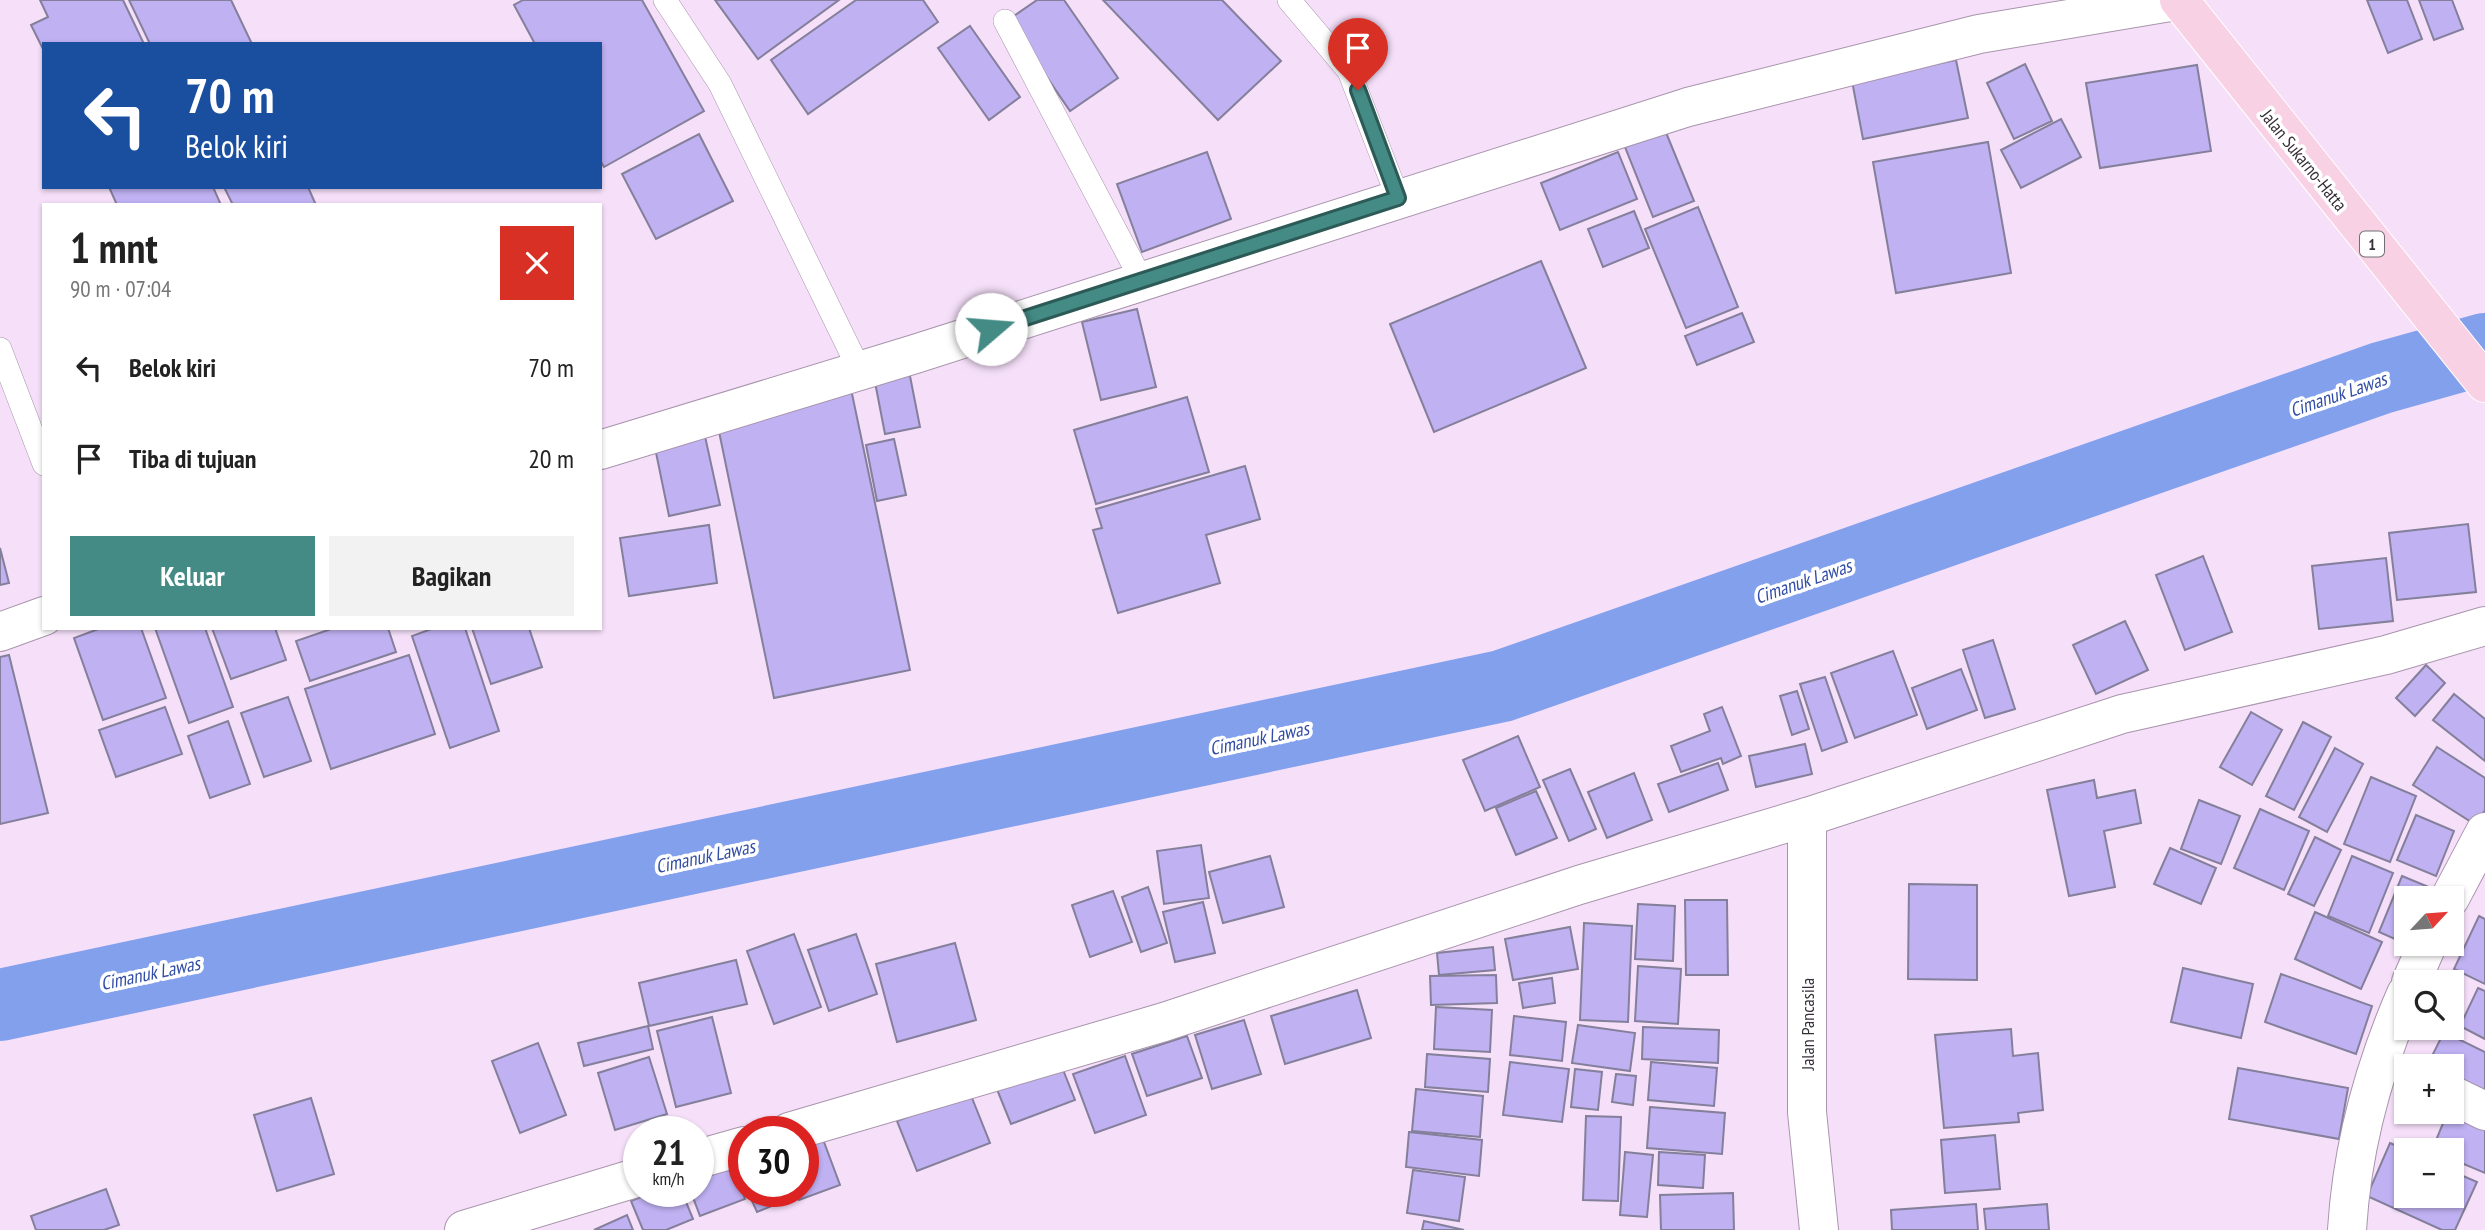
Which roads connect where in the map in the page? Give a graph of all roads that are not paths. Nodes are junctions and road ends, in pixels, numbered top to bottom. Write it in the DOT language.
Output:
graph roads {
  1 [pos="664,0"];
  2 [pos="1289,0"];
  3 [pos="2180,0"];
  4 [pos="1005,21"];
  5 [pos="1398,198"];
  6 [pos="1142,281"];
  7 [pos="0,349"];
  8 [pos="860,371"];
  9 [pos="2485,383"];
  10 [pos="602,449"];
  11 [pos="42,459"];
  12 [pos="42,617"];
  13 [pos="2485,626"];
  14 [pos="0,632"];
  15 [pos="1807,817"];
  16 [pos="2485,832"];
  17 [pos="2456,886"];
  18 [pos="2398,1040"];
  19 [pos="2393,1066"];
  20 [pos="2464,1101"];
  21 [pos="2485,1111"];
  22 [pos="819,1123"];
  23 [pos="623,1182"];
  24 [pos="464,1230"];
  25 [pos="1819,1230"];
  26 [pos="2347,1230"];
  1 -- 8 [label="lane"];
  2 -- 5 [label="lane"];
  3 -- 5 [label="street"];
  3 -- 9 [label="highway, Jalan Sukarno-Hatta / 1"];
  4 -- 6 [label="lane"];
  5 -- 6 [label="street"];
  6 -- 8 [label="street"];
  7 -- 11 [label="lane"];
  8 -- 10 [label="street"];
  12 -- 14 [label="street"];
  13 -- 15 [label="street"];
  15 -- 22 [label="street"];
  15 -- 25 [label="street, Jalan Pancasila"];
  16 -- 17 [label="street"];
  18 -- 19 [label="street"];
  19 -- 26 [label="street"];
  20 -- 21 [label="street"];
  23 -- 24 [label="street"];
}
